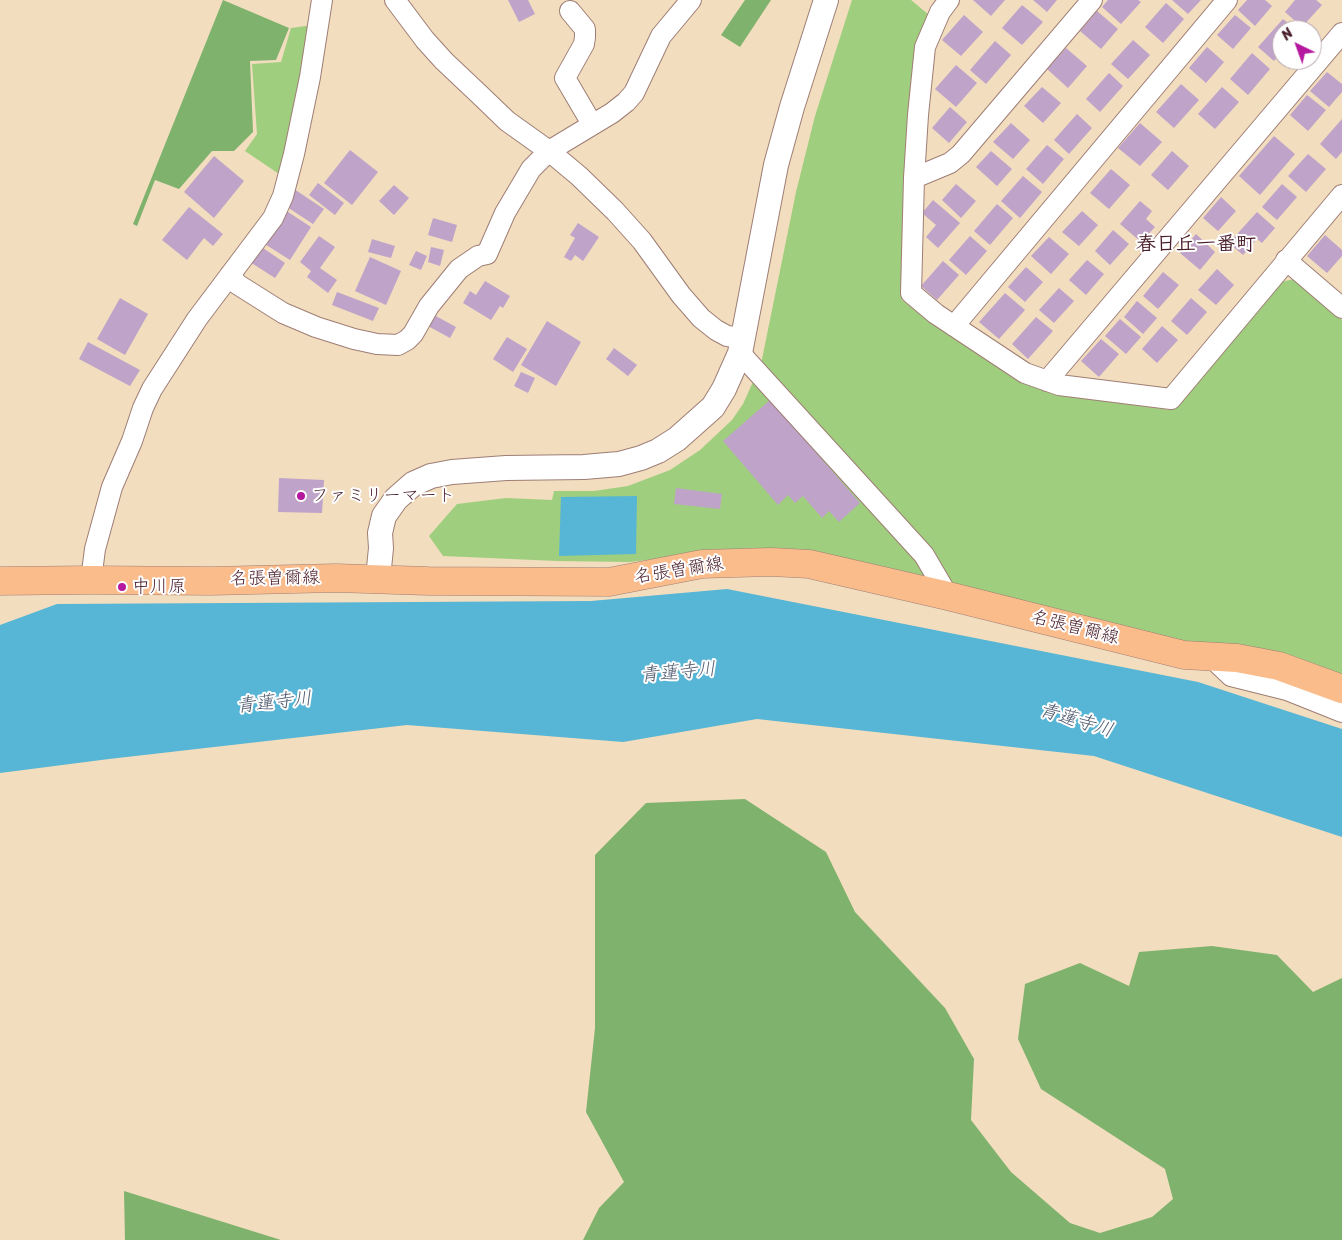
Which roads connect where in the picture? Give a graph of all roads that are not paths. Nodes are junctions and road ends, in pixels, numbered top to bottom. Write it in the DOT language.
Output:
graph roads {
  1 [pos="322,0"];
  2 [pos="395,0"];
  3 [pos="691,0"];
  4 [pos="826,0"];
  5 [pos="949,0"];
  6 [pos="1092,0"];
  7 [pos="1227,0"];
  8 [pos="570,12"];
  9 [pos="1342,32"];
  10 [pos="592,124"];
  11 [pos="549,152"];
  12 [pos="914,178"];
  13 [pos="1342,195"];
  14 [pos="1286,260"];
  15 [pos="230,275"];
  16 [pos="1342,308"];
  17 [pos="954,326"];
  18 [pos="742,346"];
  19 [pos="1047,381"];
  20 [pos="378,578"];
  21 [pos="91,580"];
  22 [pos="0,581"];
  23 [pos="948,596"];
  24 [pos="1211,657"];
  25 [pos="1342,689"];
  26 [pos="1342,712"];
  1 -- 15 [label="street"];
  2 -- 11 [label="street"];
  3 -- 10 [label="street"];
  4 -- 18 [label="street"];
  5 -- 12 [label="street"];
  6 -- 12 [label="street"];
  7 -- 17 [label="street"];
  8 -- 10 [label="street"];
  9 -- 19 [label="street"];
  10 -- 11 [label="street"];
  11 -- 15 [label="street"];
  11 -- 18 [label="street"];
  12 -- 17 [label="street"];
  13 -- 14 [label="street"];
  14 -- 16 [label="street"];
  14 -- 19 [label="street"];
  15 -- 21 [label="street"];
  17 -- 19 [label="street"];
  18 -- 20 [label="street"];
  18 -- 23 [label="street"];
  20 -- 21 [label="main road, 名張曽爾線"];
  20 -- 23 [label="main road, 名張曽爾線"];
  21 -- 22 [label="main road, 名張曽爾線"];
  23 -- 24 [label="main road, 名張曽爾線"];
  24 -- 25 [label="main road, 名張曽爾線"];
  24 -- 26 [label="street"];
}
